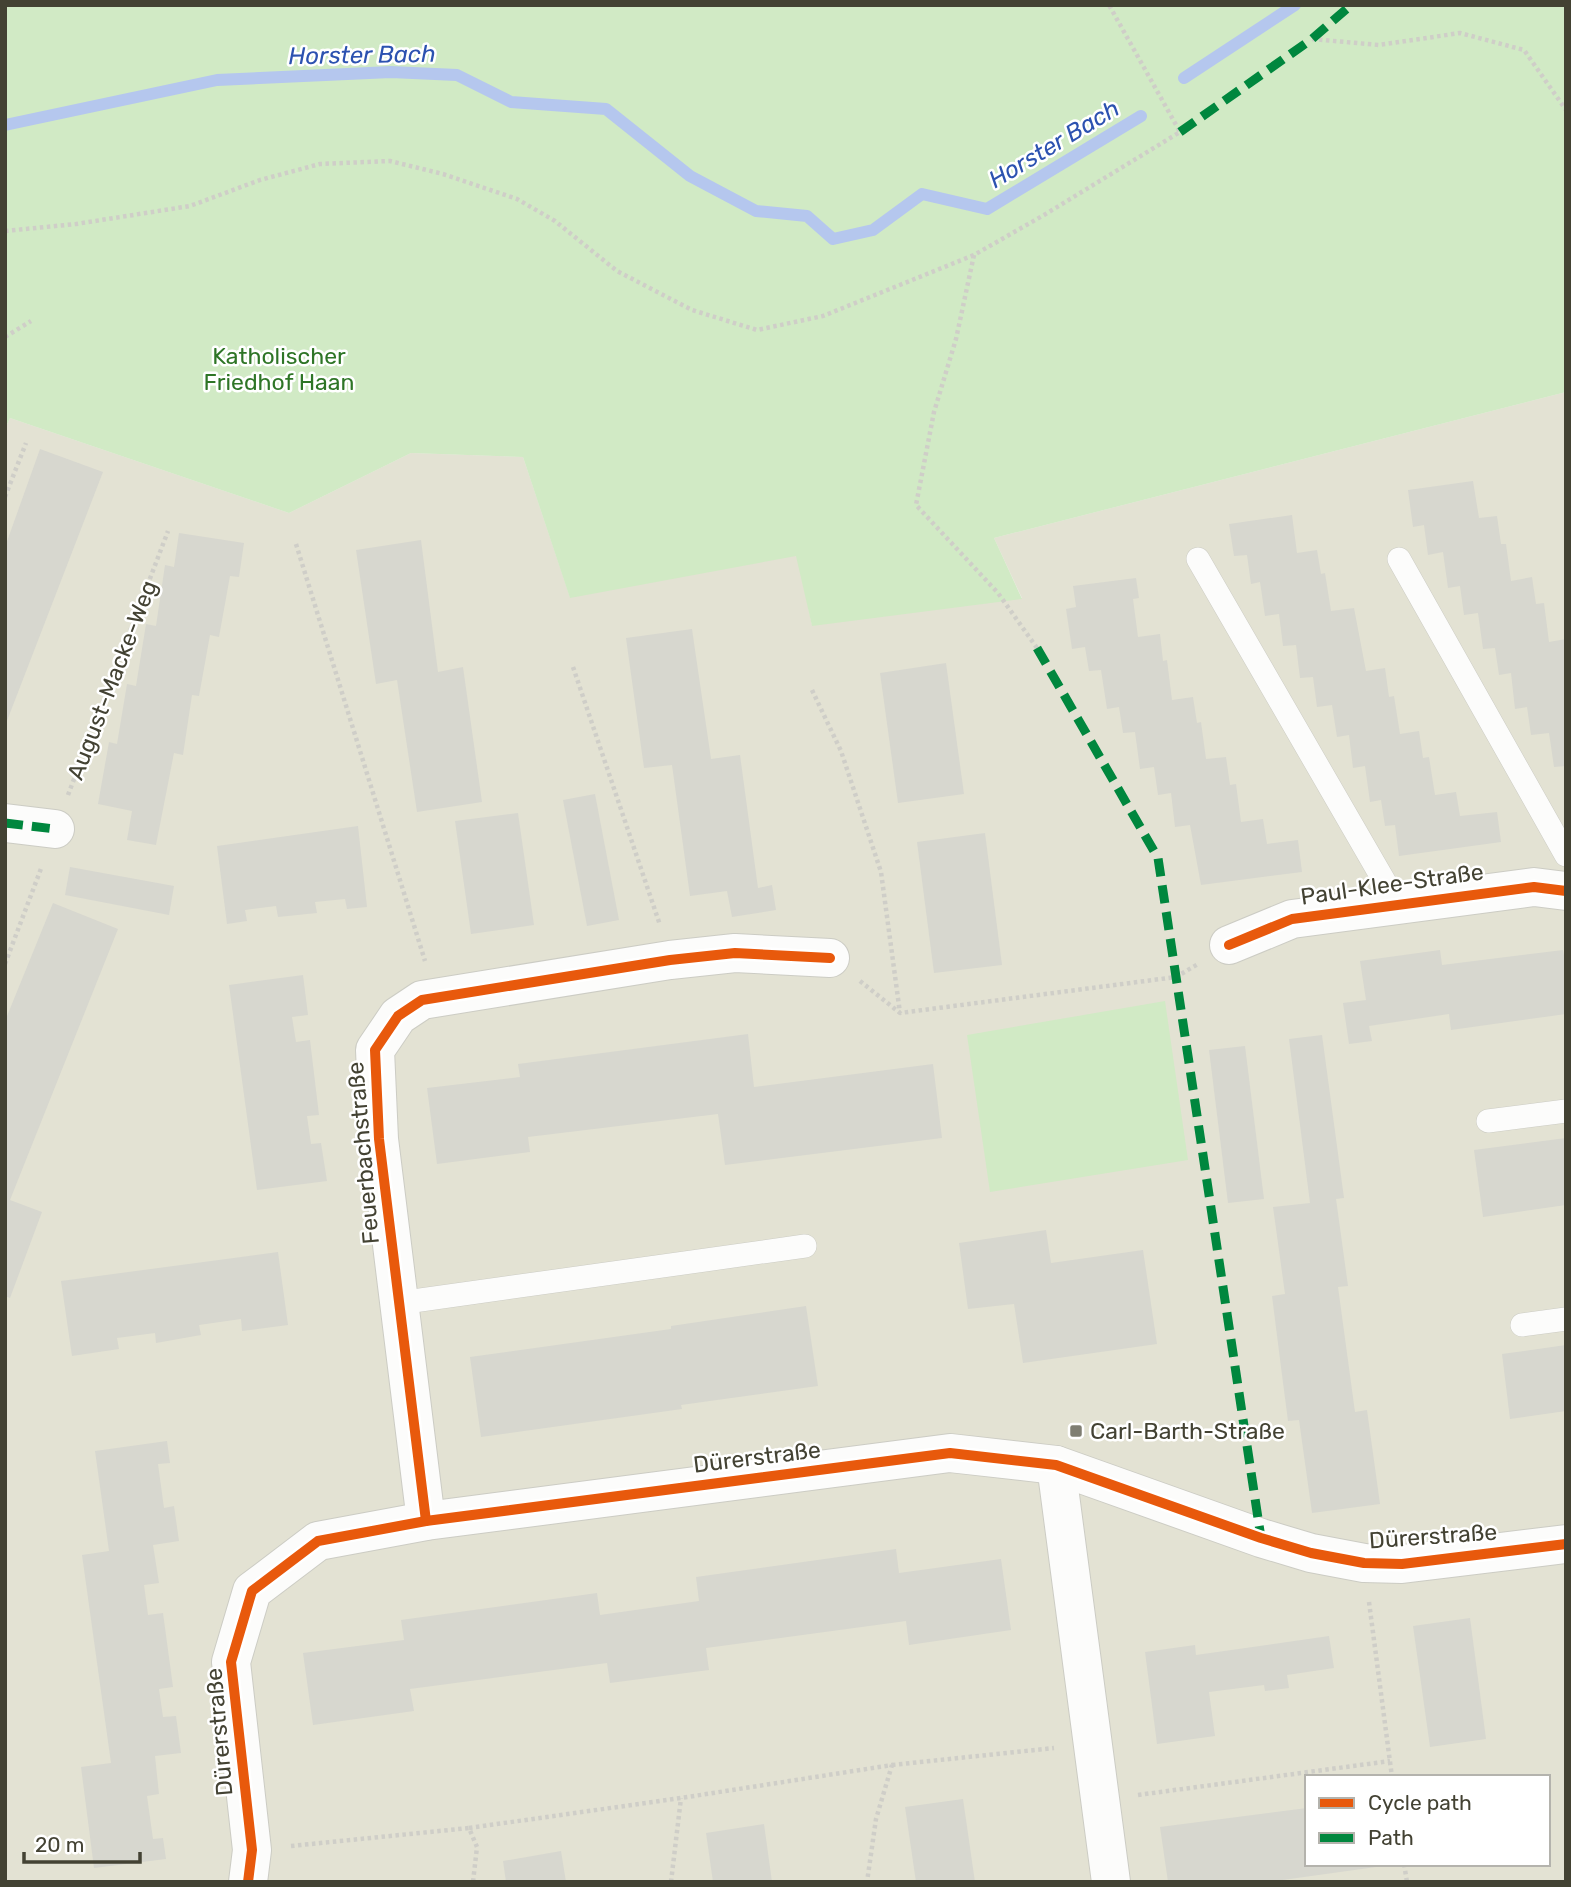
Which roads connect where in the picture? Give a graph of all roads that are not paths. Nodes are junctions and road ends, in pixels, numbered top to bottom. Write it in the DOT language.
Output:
graph roads {
  1 [pos="1198,559"];
  2 [pos="1399,559"];
  3 [pos="5,822"];
  4 [pos="55,829"];
  5 [pos="1566,855"];
  6 [pos="1566,891"];
  7 [pos="1398,905"];
  8 [pos="1229,945"];
  9 [pos="830,958"];
  10 [pos="1566,1111"];
  11 [pos="1488,1121"];
  12 [pos="805,1246"];
  13 [pos="399,1303"];
  14 [pos="1566,1319"];
  15 [pos="1522,1325"];
  16 [pos="1056,1465"];
  17 [pos="426,1521"];
  18 [pos="1566,1544"];
  19 [pos="250,1866"];
  20 [pos="1111,1882"];
  1 -- 7 [label="lane, Paul-Klee-Straße"];
  2 -- 5 [label="lane"];
  3 -- 4 [label="street"];
  6 -- 7 [label="street, Paul-Klee-Straße"];
  7 -- 8 [label="street, Paul-Klee-Straße"];
  9 -- 13 [label="street, Feuerbachstraße"];
  10 -- 11 [label="lane"];
  12 -- 13 [label="lane"];
  13 -- 17 [label="street, Feuerbachstraße"];
  14 -- 15 [label="lane"];
  16 -- 17 [label="street, Dürerstraße"];
  16 -- 18 [label="street, Dürerstraße"];
  16 -- 20 [label="street"];
  17 -- 19 [label="street, Dürerstraße"];
}
